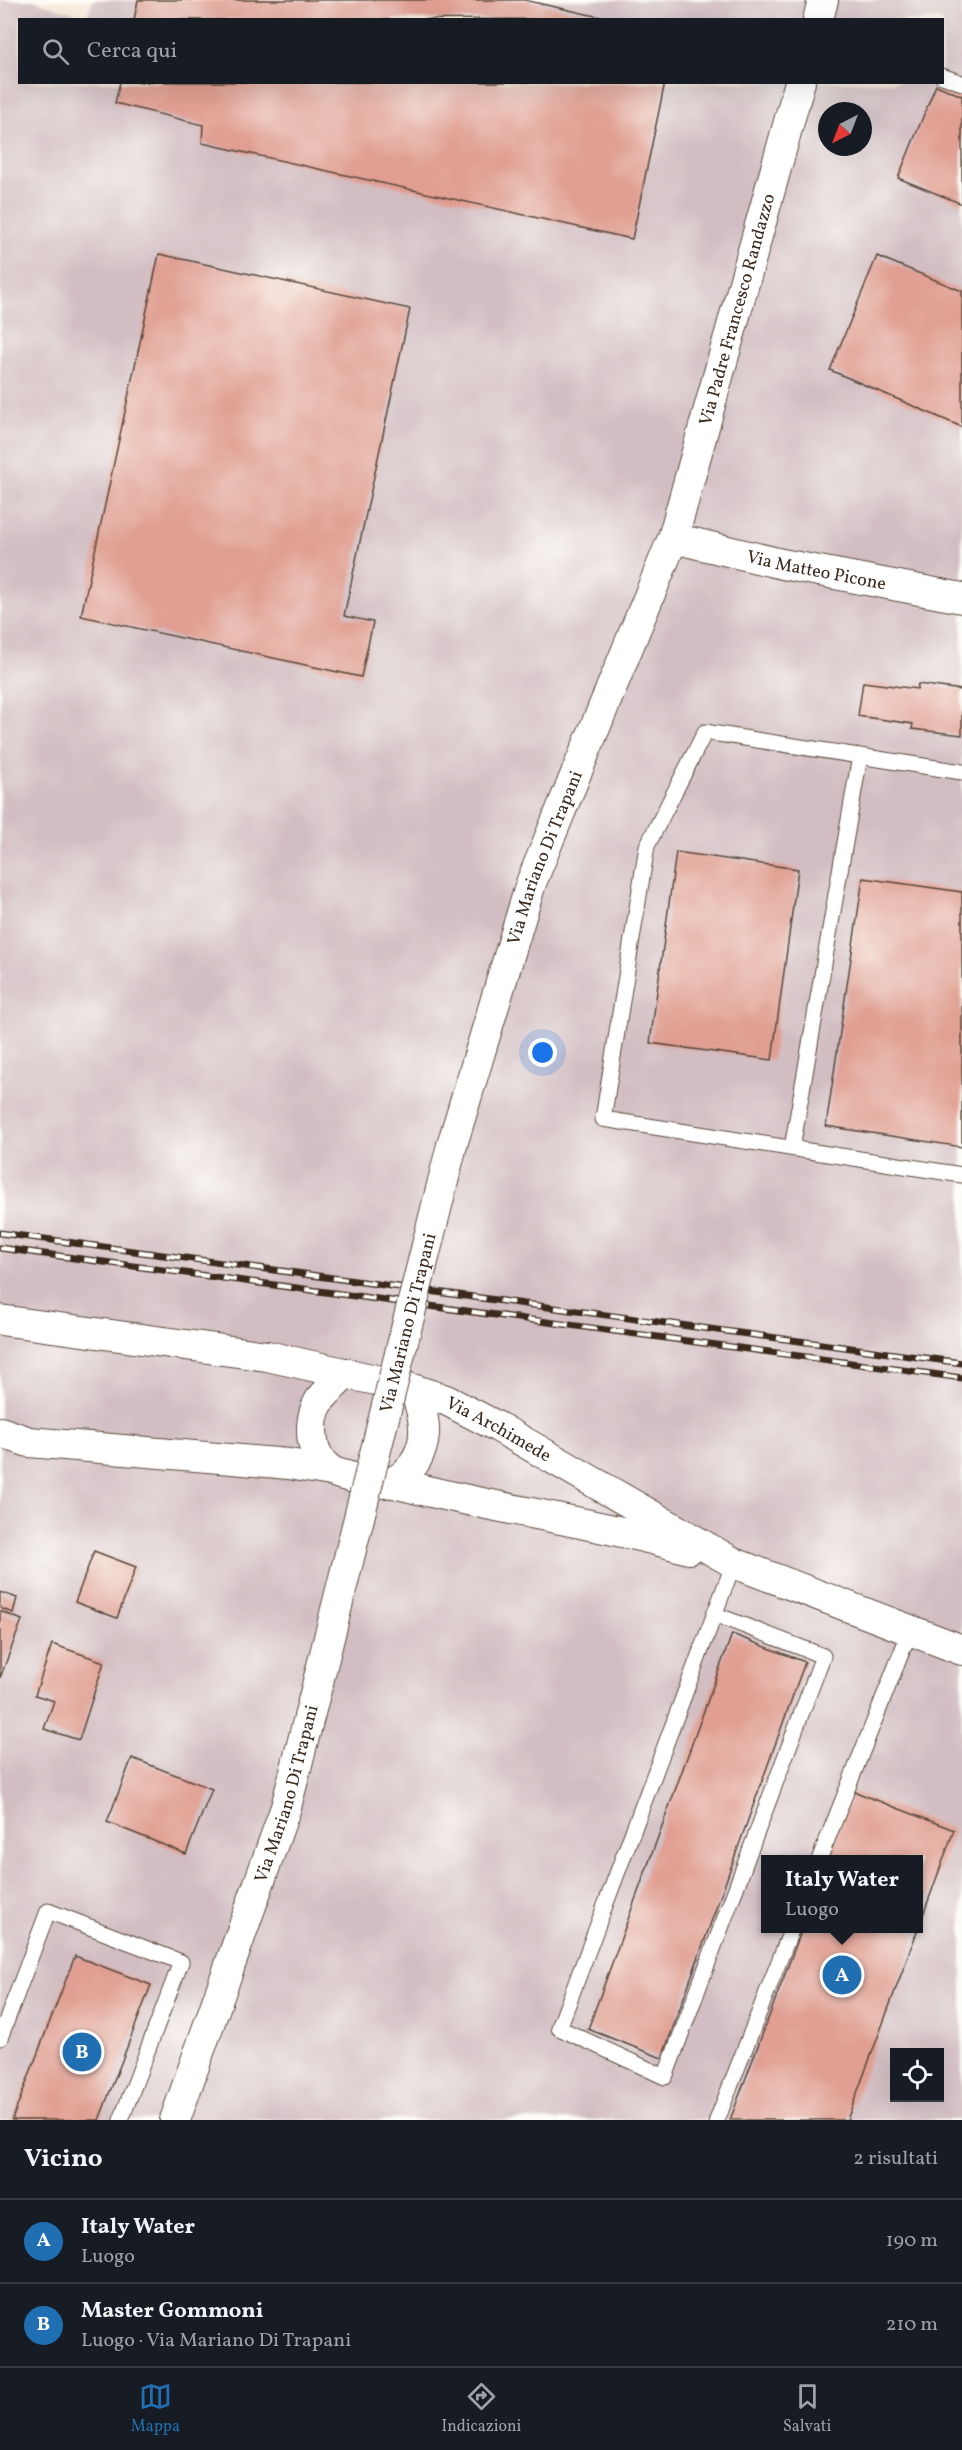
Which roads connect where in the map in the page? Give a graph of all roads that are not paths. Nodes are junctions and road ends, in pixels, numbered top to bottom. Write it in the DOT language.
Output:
graph roads {
  1 [pos="824,0"];
  2 [pos="819,18"];
  3 [pos="944,77"];
  4 [pos="962,83"];
  5 [pos="799,84"];
  6 [pos="673,538"];
  7 [pos="962,598"];
  8 [pos="860,756"];
  9 [pos="962,772"];
  10 [pos="792,1148"];
  11 [pos="962,1174"];
  12 [pos="0,1320"];
  13 [pos="284,1360"];
  14 [pos="346,1373"];
  15 [pos="415,1390"];
  16 [pos="313,1431"];
  17 [pos="0,1432"];
  18 [pos="289,1464"];
  19 [pos="331,1471"];
  20 [pos="390,1482"];
  21 [pos="734,1563"];
  22 [pos="714,1614"];
  23 [pos="909,1631"];
  24 [pos="962,1650"];
  25 [pos="821,1855"];
  26 [pos="790,1933"];
  27 [pos="0,2038"];
  28 [pos="121,2120"];
  29 [pos="175,2120"];
  30 [pos="717,2120"];
  1 -- 2 [label="street"];
  3 -- 4 [label="lane"];
  5 -- 6 [label="street, Via Padre Francesco Randazzo"];
  6 -- 7 [label="street, Via Matteo Picone"];
  6 -- 29 [label="street, Via Mariano Di Trapani, bridge"];
  8 -- 9 [label="lane"];
  8 -- 10 [label="lane"];
  8 -- 10 [label="lane"];
  10 -- 11 [label="lane"];
  12 -- 13 [label="street, Via Archimede"];
  13 -- 14 [label="street, Via Archimede"];
  13 -- 16 [label="street"];
  14 -- 15 [label="street, Via Archimede"];
  14 -- 16 [label="street"];
  15 -- 20 [label="street"];
  15 -- 21 [label="street, Via Archimede"];
  16 -- 18 [label="street"];
  16 -- 19 [label="street"];
  17 -- 18 [label="street"];
  18 -- 19 [label="street"];
  19 -- 20 [label="street"];
  20 -- 21 [label="street"];
  21 -- 22 [label="lane"];
  21 -- 23 [label="street, Via Archimede"];
  22 -- 22 [label="lane"];
  23 -- 24 [label="street, Via Archimede"];
  23 -- 25 [label="lane"];
  26 -- 30 [label="lane"];
  27 -- 28 [label="lane"];
}
